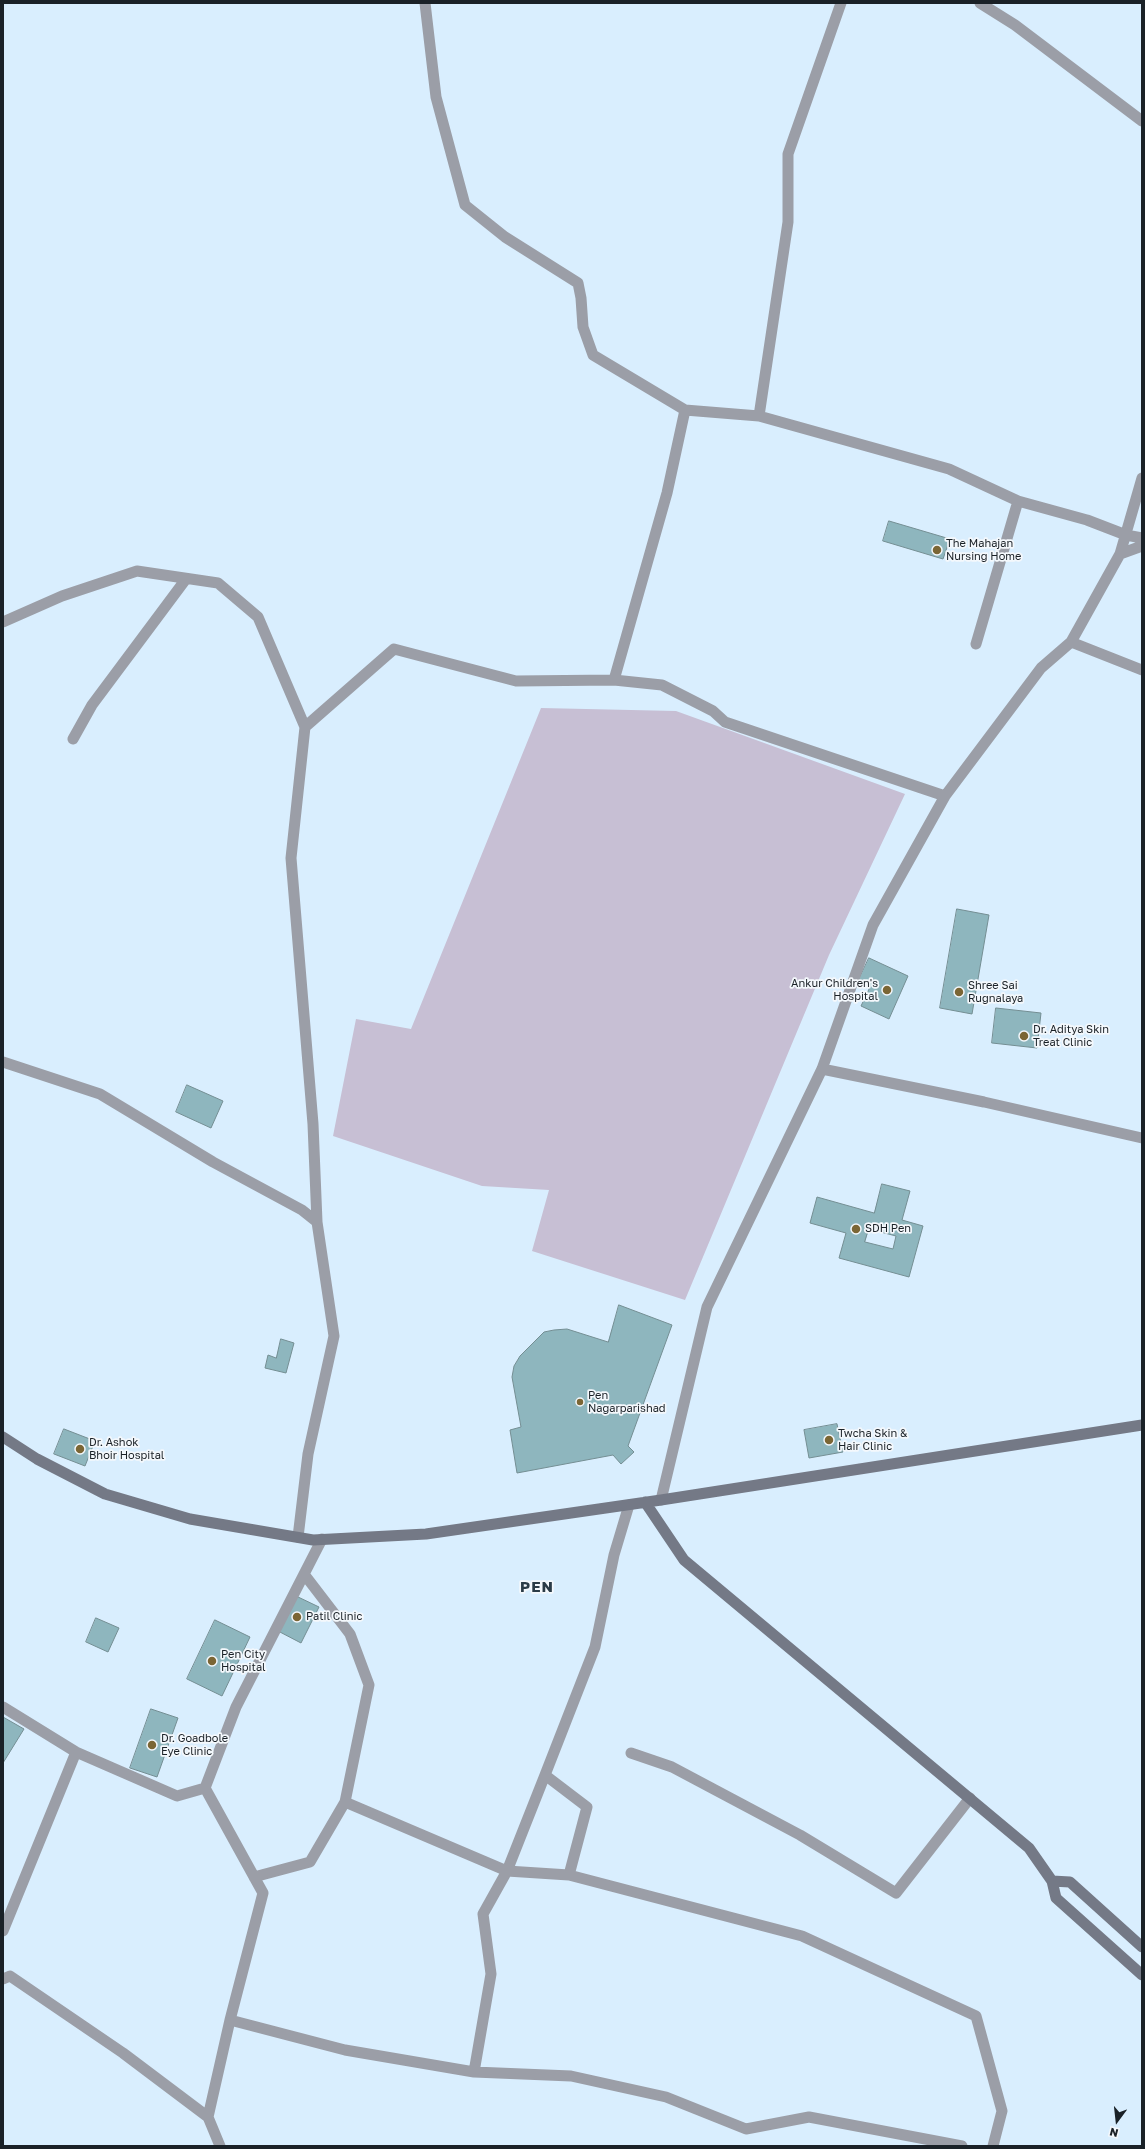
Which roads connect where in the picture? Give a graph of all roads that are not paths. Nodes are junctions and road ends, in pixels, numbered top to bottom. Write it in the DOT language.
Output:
graph roads {
  1 [pos="425,3"];
  2 [pos="841,3"];
  3 [pos="980,3"];
  4 [pos="1142,121"];
  5 [pos="685,410"];
  6 [pos="759,416"];
  7 [pos="1142,478"];
  8 [pos="1018,501"];
  9 [pos="1126,534"];
  10 [pos="1142,538"];
  11 [pos="1142,546"];
  12 [pos="1120,554"];
  13 [pos="186,579"];
  14 [pos="3,622"];
  15 [pos="1071,642"];
  16 [pos="976,644"];
  17 [pos="1142,670"];
  18 [pos="614,680"];
  19 [pos="305,727"];
  20 [pos="73,739"];
  21 [pos="945,796"];
  22 [pos="3,1062"];
  23 [pos="822,1069"];
  24 [pos="1142,1138"];
  25 [pos="317,1222"];
  26 [pos="1142,1424"];
  27 [pos="3,1437"];
  28 [pos="661,1500"];
  29 [pos="645,1502"];
  30 [pos="628,1505"];
  31 [pos="298,1537"];
  32 [pos="322,1539"];
  33 [pos="304,1574"];
  34 [pos="3,1707"];
  35 [pos="76,1752"];
  36 [pos="631,1752"];
  37 [pos="545,1775"];
  38 [pos="205,1788"];
  39 [pos="970,1798"];
  40 [pos="345,1802"];
  41 [pos="507,1871"];
  42 [pos="569,1875"];
  43 [pos="254,1877"];
  44 [pos="1052,1880"];
  45 [pos="3,1932"];
  46 [pos="1142,1946"];
  47 [pos="5,1974"];
  48 [pos="1142,1975"];
  49 [pos="230,2020"];
  50 [pos="474,2072"];
  51 [pos="208,2116"];
  52 [pos="220,2146"];
  53 [pos="962,2146"];
  54 [pos="993,2146"];
  1 -- 5 [label="street"];
  2 -- 6 [label="street"];
  3 -- 4 [label="street"];
  5 -- 6 [label="street"];
  5 -- 18 [label="street"];
  6 -- 8 [label="street"];
  7 -- 9 [label="street"];
  8 -- 9 [label="street"];
  8 -- 16 [label="street"];
  9 -- 10 [label="street"];
  9 -- 12 [label="street"];
  11 -- 12 [label="street"];
  12 -- 15 [label="street"];
  13 -- 14 [label="street"];
  13 -- 19 [label="street"];
  13 -- 20 [label="street"];
  15 -- 17 [label="street"];
  15 -- 21 [label="street"];
  18 -- 19 [label="street"];
  18 -- 21 [label="street"];
  19 -- 25 [label="street"];
  21 -- 23 [label="street"];
  22 -- 25 [label="street"];
  23 -- 24 [label="street"];
  23 -- 28 [label="street"];
  25 -- 31 [label="street"];
  26 -- 28 [label="main road"];
  27 -- 31 [label="main road"];
  28 -- 29 [label="main road"];
  29 -- 30 [label="main road"];
  29 -- 39 [label="main road"];
  30 -- 32 [label="main road"];
  30 -- 37 [label="street"];
  31 -- 32 [label="main road"];
  32 -- 33 [label="street"];
  33 -- 38 [label="street"];
  33 -- 40 [label="street"];
  34 -- 35 [label="street"];
  35 -- 38 [label="street"];
  35 -- 45 [label="street"];
  36 -- 39 [label="street"];
  37 -- 41 [label="street"];
  37 -- 42 [label="street"];
  38 -- 43 [label="street"];
  39 -- 44 [label="main road"];
  40 -- 41 [label="street"];
  40 -- 43 [label="street"];
  41 -- 42 [label="street"];
  41 -- 50 [label="street"];
  42 -- 54 [label="street"];
  43 -- 49 [label="street"];
  44 -- 46 [label="main road"];
  44 -- 48 [label="main road"];
  47 -- 51 [label="street"];
  49 -- 50 [label="street"];
  49 -- 51 [label="street"];
  50 -- 53 [label="street"];
  51 -- 52 [label="street"];
}
